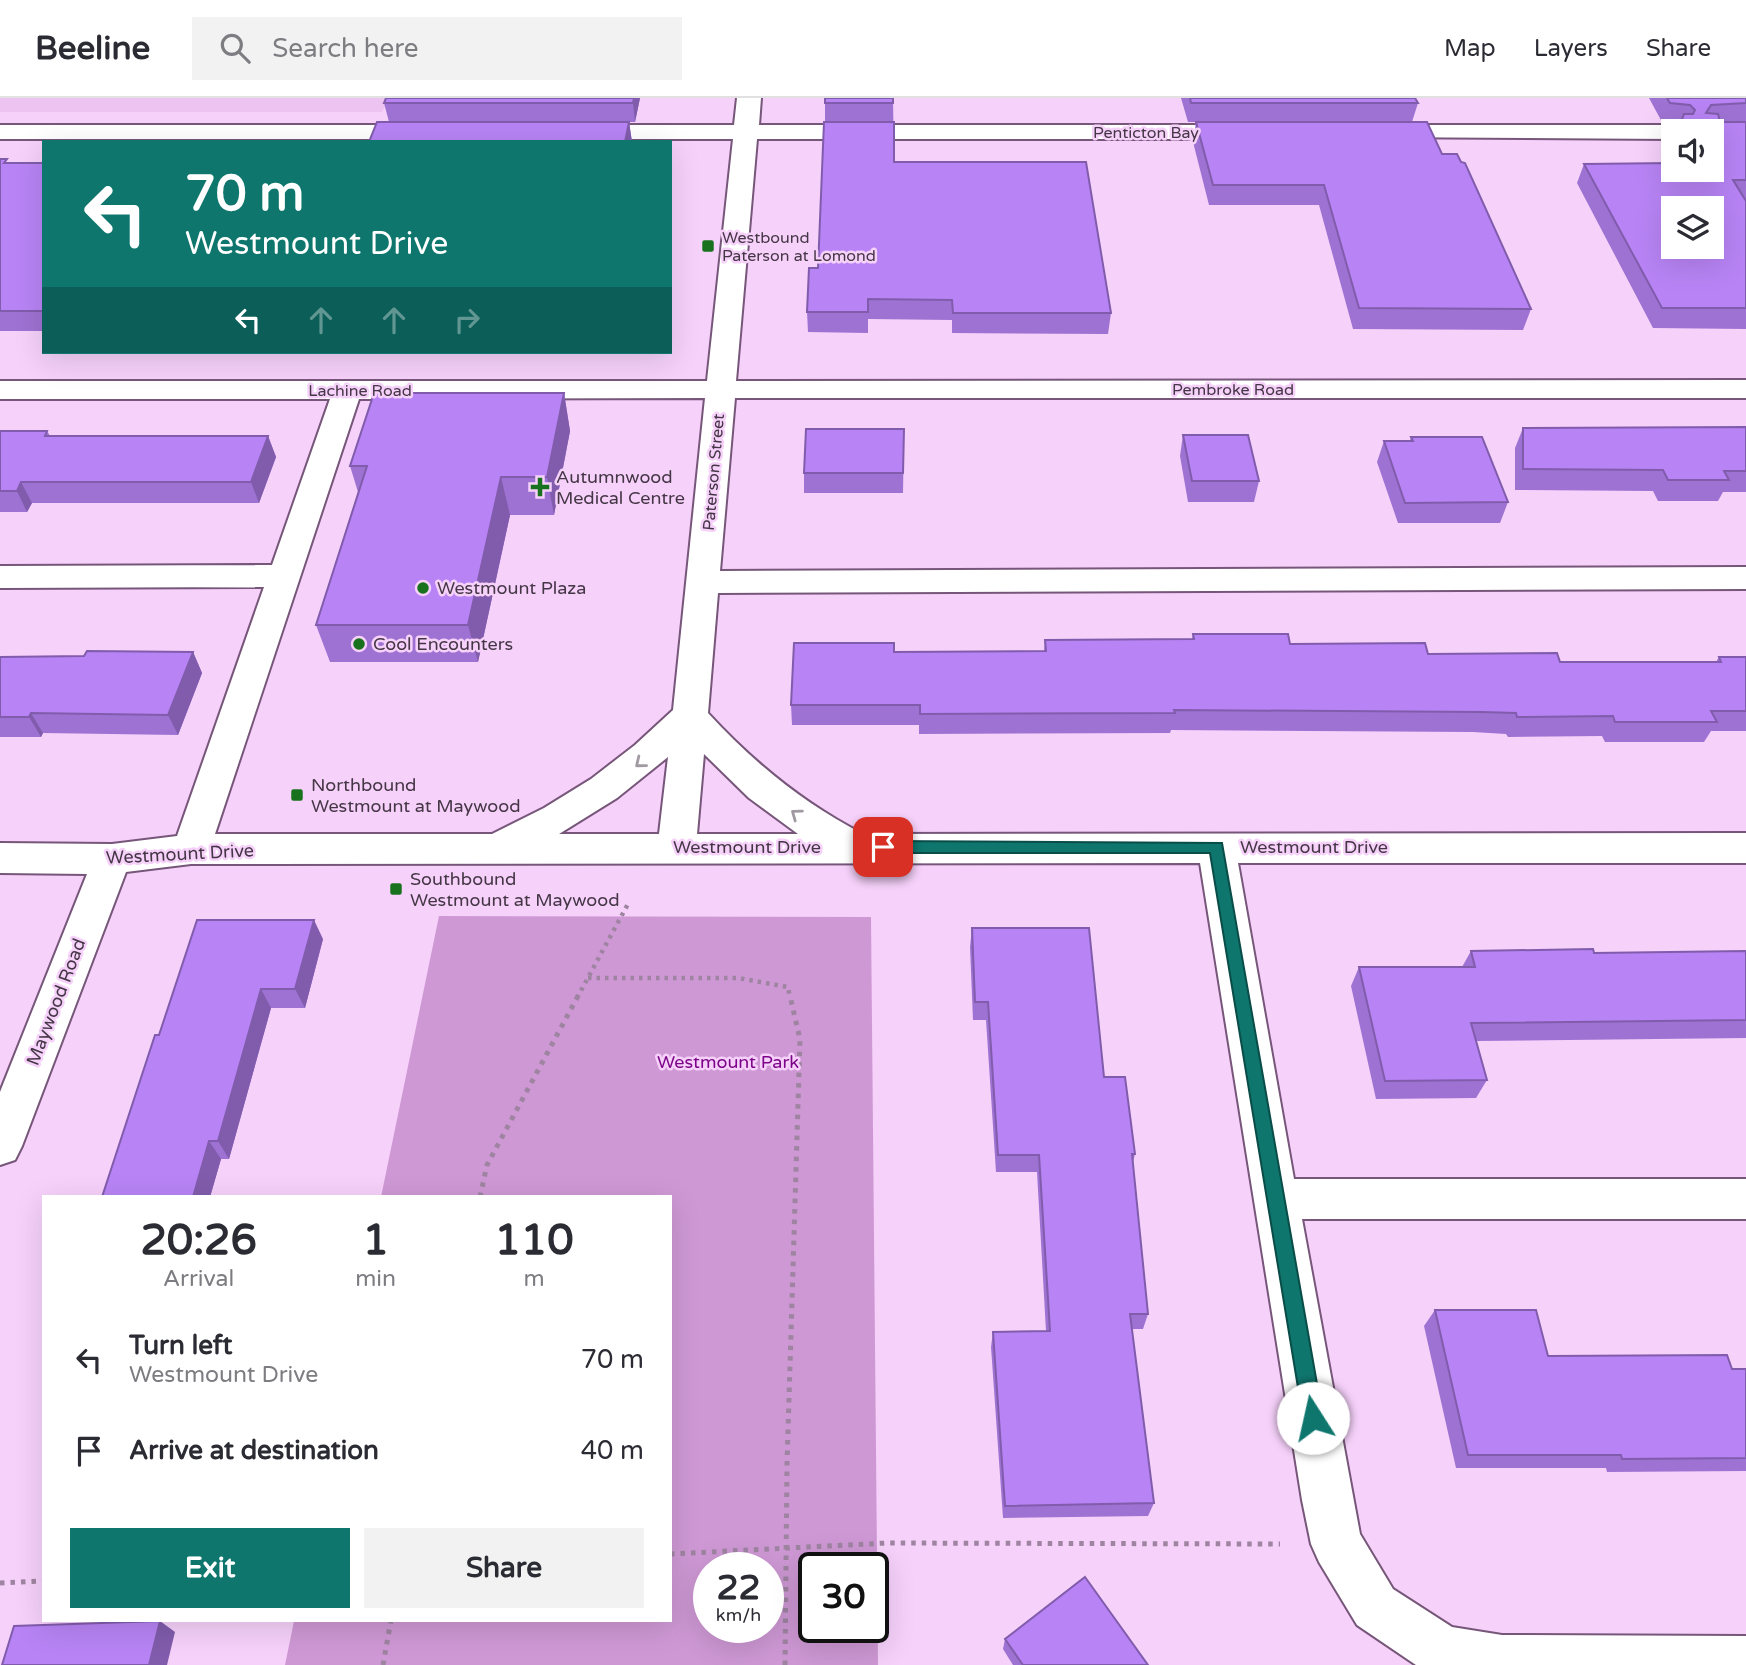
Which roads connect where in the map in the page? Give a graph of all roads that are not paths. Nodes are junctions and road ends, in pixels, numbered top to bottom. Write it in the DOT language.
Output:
graph roads {
  1 [pos="749,98"];
  2 [pos="0,132"];
  3 [pos="454,132"];
  4 [pos="551,132"];
  5 [pos="745,132"];
  6 [pos="1270,132"];
  7 [pos="1353,132"];
  8 [pos="1661,132"];
  9 [pos="348,389"];
  10 [pos="1746,389"];
  11 [pos="0,390"];
  12 [pos="720,390"];
  13 [pos="0,576"];
  14 [pos="284,576"];
  15 [pos="1746,578"];
  16 [pos="703,582"];
  17 [pos="689,715"];
  18 [pos="677,847"];
  19 [pos="856,847"];
  20 [pos="1216,847"];
  21 [pos="496,848"];
  22 [pos="1746,848"];
  23 [pos="191,849"];
  24 [pos="0,858"];
  25 [pos="112,859"];
  26 [pos="0,1146"];
  27 [pos="1276,1199"];
  28 [pos="1746,1199"];
  29 [pos="1746,1663"];
  1 -- 5 [label="street, Paterson Street"];
  2 -- 3 [label="street"];
  4 -- 5 [label="street, Penticton Bay"];
  5 -- 6 [label="street, Penticton Bay"];
  5 -- 12 [label="street, Paterson Street"];
  7 -- 8 [label="street"];
  9 -- 11 [label="street, Lachine Road"];
  9 -- 12 [label="street, Lachine Road"];
  9 -- 14 [label="street"];
  10 -- 12 [label="street, Pembroke Road"];
  12 -- 16 [label="street, Paterson Street"];
  13 -- 14 [label="street"];
  14 -- 23 [label="street"];
  15 -- 16 [label="street"];
  16 -- 17 [label="street, Paterson Street"];
  17 -- 18 [label="street, Paterson Street"];
  19 -- 17 [label="street, one-way"];
  17 -- 21 [label="street, one-way"];
  18 -- 19 [label="street, Westmount Drive"];
  18 -- 21 [label="street, Westmount Drive"];
  19 -- 20 [label="street, Westmount Drive"];
  20 -- 22 [label="street, Westmount Drive"];
  20 -- 27 [label="street"];
  21 -- 23 [label="street, Westmount Drive"];
  23 -- 25 [label="street, Westmount Drive"];
  24 -- 25 [label="street, Westmount Drive"];
  25 -- 26 [label="street, Maywood Road"];
  27 -- 28 [label="street"];
  27 -- 29 [label="street"];
}
